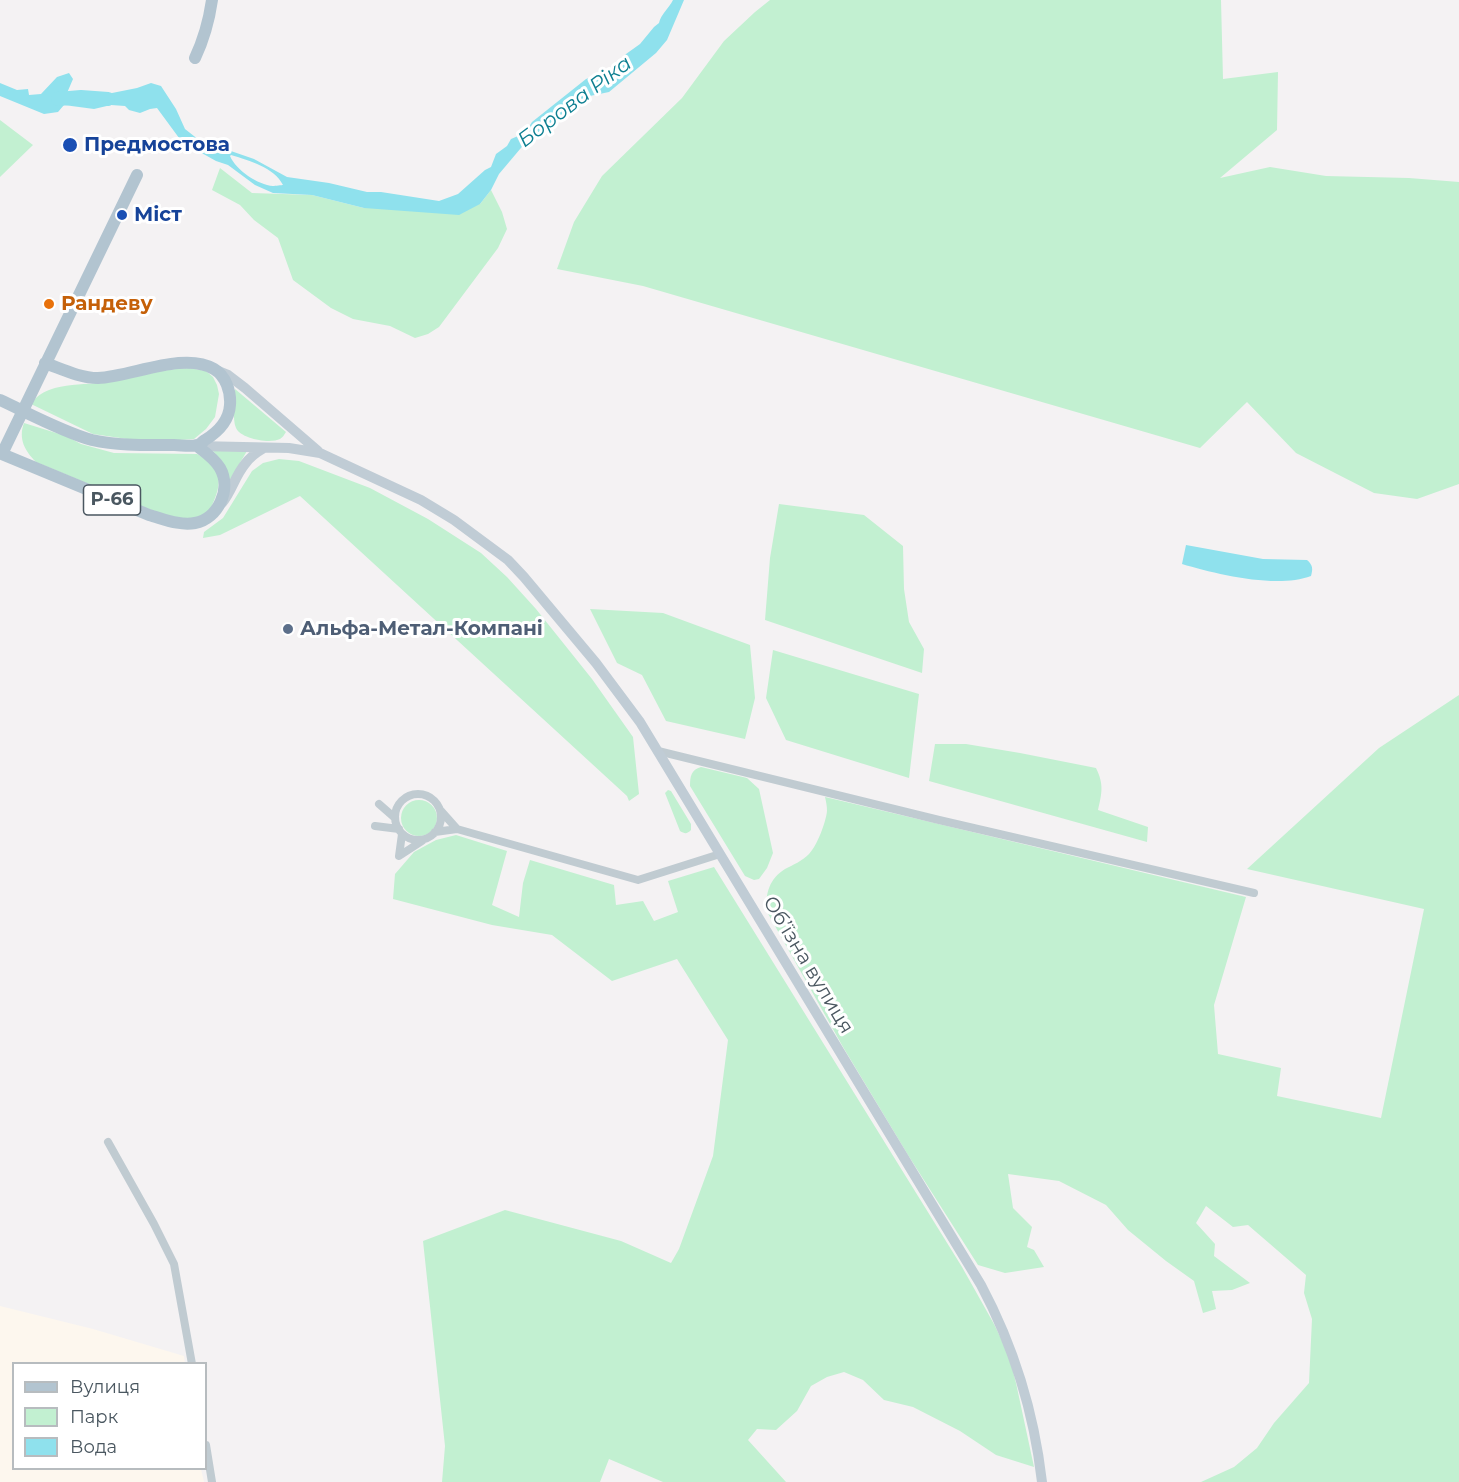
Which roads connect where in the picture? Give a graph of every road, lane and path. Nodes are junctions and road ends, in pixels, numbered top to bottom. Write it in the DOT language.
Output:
graph roads {
  1 [pos="212,0"];
  2 [pos="195,58"];
  3 [pos="137,175"];
  4 [pos="45,363"];
  5 [pos="214,369"];
  6 [pos="0,400"];
  7 [pos="197,446"];
  8 [pos="265,447"];
  9 [pos="320,453"];
  10 [pos="1,457"];
  11 [pos="220,506"];
  12 [pos="658,751"];
  13 [pos="398,805"];
  14 [pos="441,811"];
  15 [pos="398,825"];
  16 [pos="457,829"];
  17 [pos="435,832"];
  18 [pos="422,840"];
  19 [pos="720,854"];
  20 [pos="1254,893"];
  21 [pos="108,1143"];
  22 [pos="192,1362"];
  23 [pos="207,1451"];
  24 [pos="212,1482"];
  25 [pos="1042,1482"];
  1 -- 2 [label="main road"];
  3 -- 4 [label="main road, Р-66"];
  4 -- 5 [label="main road"];
  4 -- 10 [label="main road, Р-66"];
  5 -- 7 [label="main road"];
  5 -- 9 [label="main road"];
  6 -- 7 [label="main road"];
  7 -- 8 [label="main road"];
  7 -- 11 [label="main road"];
  8 -- 9 [label="main road"];
  8 -- 11 [label="main road"];
  9 -- 12 [label="main road, Об’їзна вулиця"];
  10 -- 11 [label="main road, Р-66"];
  12 -- 19 [label="main road, Об’їзна вулиця"];
  12 -- 20 [label="street"];
  13 -- 14 [label="street"];
  13 -- 15 [label="street"];
  13 -- 15 [label="street"];
  14 -- 16 [label="street"];
  14 -- 17 [label="street"];
  15 -- 18 [label="street"];
  15 -- 18 [label="street"];
  16 -- 17 [label="street"];
  16 -- 19 [label="street"];
  17 -- 18 [label="street"];
  19 -- 25 [label="main road, Об’їзна вулиця"];
  21 -- 22 [label="street"];
  23 -- 24 [label="street"];
}
